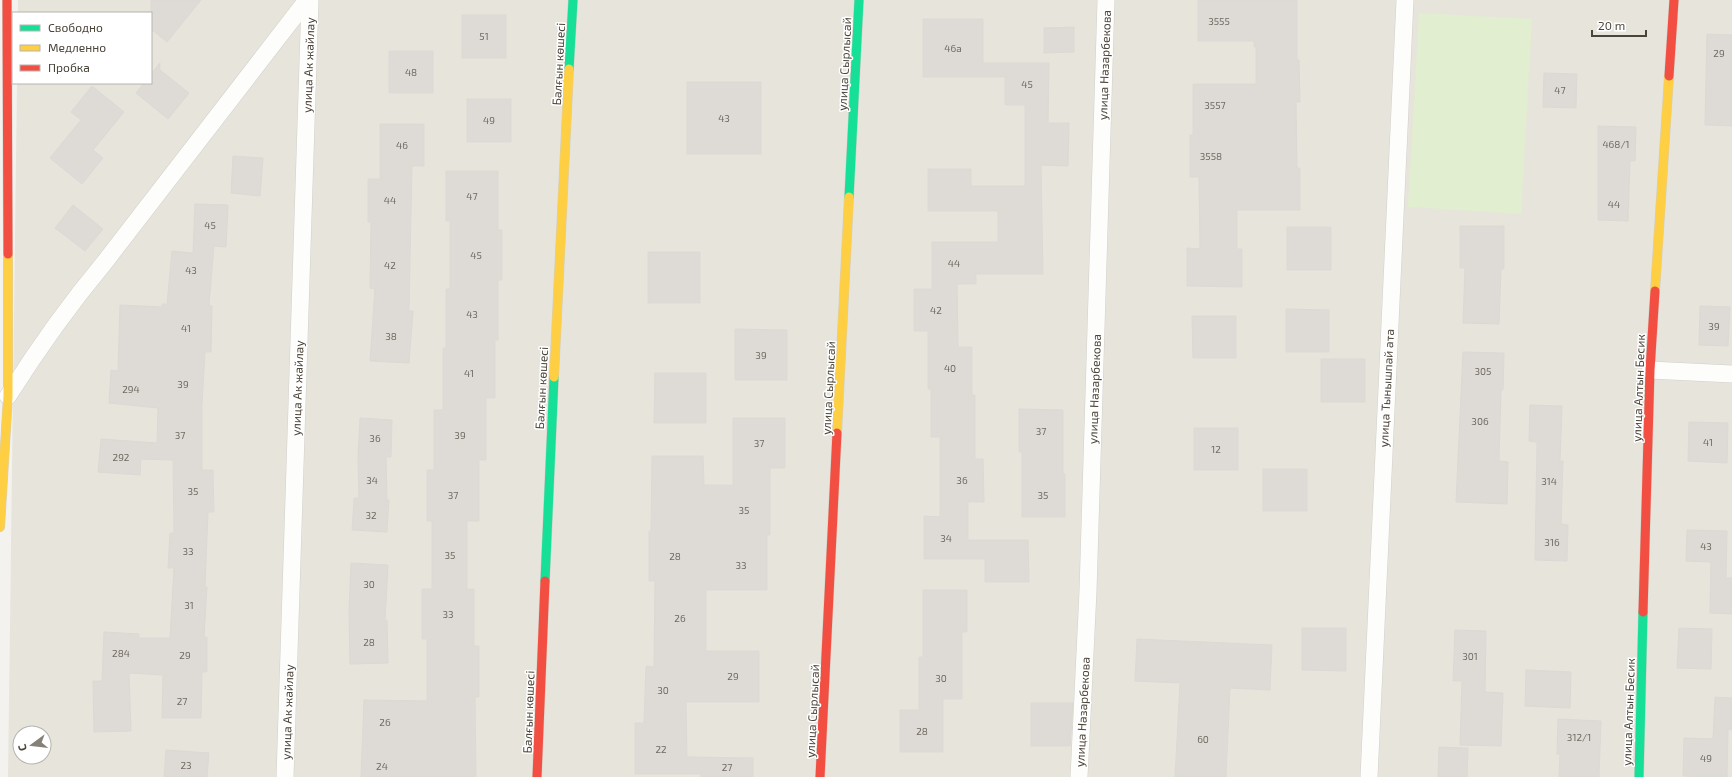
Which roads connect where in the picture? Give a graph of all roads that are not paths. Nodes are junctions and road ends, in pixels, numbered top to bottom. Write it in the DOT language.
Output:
graph roads {
  1 [pos="7,0"];
  2 [pos="308,0"];
  3 [pos="573,0"];
  4 [pos="859,0"];
  5 [pos="1106,0"];
  6 [pos="1404,0"];
  7 [pos="1674,0"];
  8 [pos="1650,370"];
  9 [pos="1732,374"];
  10 [pos="8,396"];
  11 [pos="0,527"];
  12 [pos="285,777"];
  13 [pos="537,777"];
  14 [pos="820,777"];
  15 [pos="1079,777"];
  16 [pos="1369,777"];
  17 [pos="1639,777"];
  1 -- 10 [label="street"];
  2 -- 10 [label="street"];
  2 -- 12 [label="street, улица Ак жайлау"];
  3 -- 13 [label="street, Балғын көшесі"];
  4 -- 14 [label="street, улица Сырлысай"];
  5 -- 15 [label="street, улица Назарбекова"];
  6 -- 16 [label="street, улица Тынышпай ата"];
  7 -- 8 [label="street, улица Алтын Бесик"];
  8 -- 9 [label="street"];
  8 -- 17 [label="street, улица Алтын Бесик"];
  10 -- 11 [label="street"];
}
